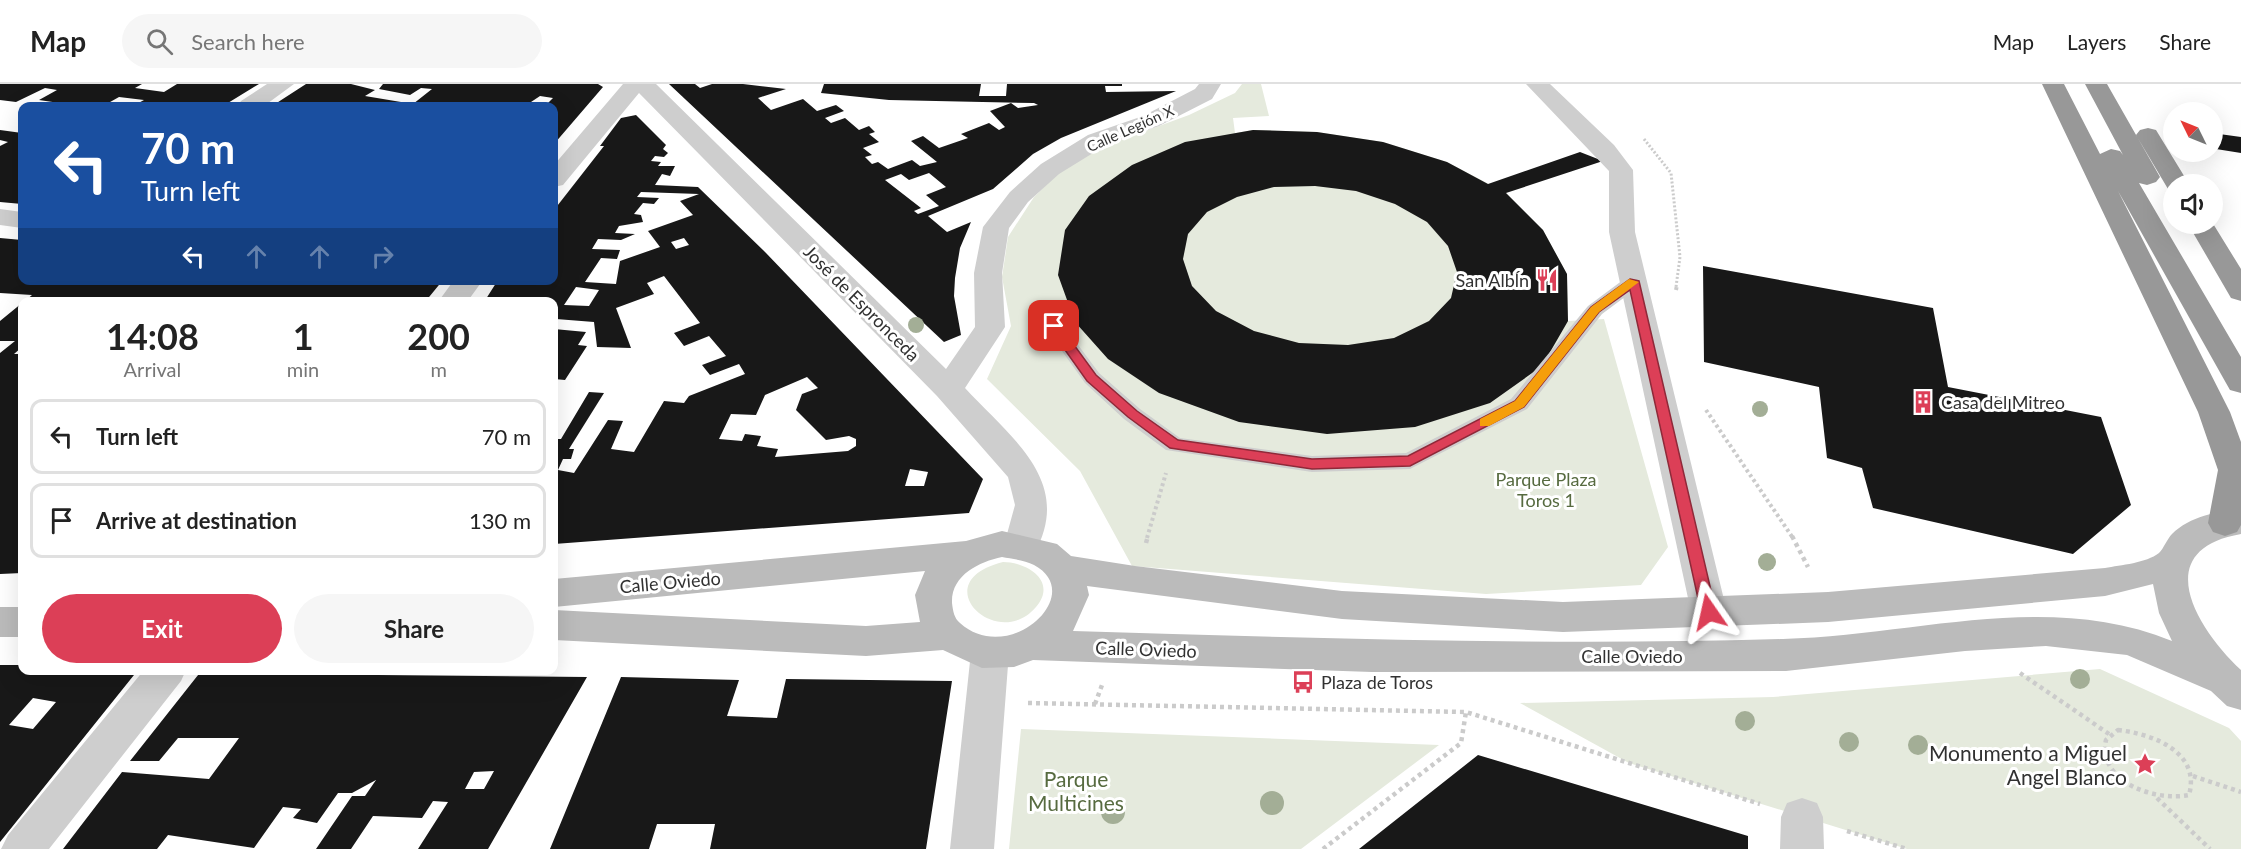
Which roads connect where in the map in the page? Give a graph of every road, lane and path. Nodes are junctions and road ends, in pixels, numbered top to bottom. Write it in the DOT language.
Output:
graph roads {
  1 [pos="283,84"];
  2 [pos="635,84"];
  3 [pos="643,84"];
  4 [pos="1210,84"];
  5 [pos="1537,84"];
  6 [pos="2053,84"];
  7 [pos="2069,84"];
  8 [pos="2096,84"];
  9 [pos="2118,84"];
  10 [pos="255,102"];
  11 [pos="1639,134"];
  12 [pos="2171,174"];
  13 [pos="558,175"];
  14 [pos="0,217"];
  15 [pos="18,219"];
  16 [pos="2207,234"];
  17 [pos="2237,280"];
  18 [pos="1634,281"];
  19 [pos="465,285"];
  20 [pos="1675,296"];
  21 [pos="456,297"];
  22 [pos="1054,326"];
  23 [pos="2241,347"];
  24 [pos="2241,383"];
  25 [pos="948,389"];
  26 [pos="1702,405"];
  27 [pos="1174,445"];
  28 [pos="2233,522"];
  29 [pos="1022,545"];
  30 [pos="1144,551"];
  31 [pos="966,554"];
  32 [pos="2170,563"];
  33 [pos="1062,568"];
  34 [pos="558,593"];
  35 [pos="1828,607"];
  36 [pos="1709,612"];
  37 [pos="0,622"];
  38 [pos="18,622"];
  39 [pos="558,625"];
  40 [pos="948,635"];
  41 [pos="1965,636"];
  42 [pos="1032,645"];
  43 [pos="990,652"];
  44 [pos="163,675"];
  45 [pos="2232,686"];
  46 [pos="984,702"];
  47 [pos="1466,712"];
  48 [pos="2109,734"];
  49 [pos="2193,776"];
  50 [pos="2241,792"];
  51 [pos="2156,798"];
  52 [pos="1802,833"];
  53 [pos="23,849"];
  54 [pos="972,849"];
  55 [pos="1323,849"];
  56 [pos="1907,849"];
  57 [pos="2210,849"];
  1 -- 10 [label="street"];
  2 -- 13 [label="street"];
  3 -- 25 [label="street, José de Espronceda"];
  4 -- 25 [label="street, Calle Legión X"];
  5 -- 18 [label="street"];
  6 -- 28 [label="highway"];
  7 -- 24 [label="highway"];
  8 -- 23 [label="highway"];
  9 -- 12 [label="highway"];
  11 -- 20 [label="path"];
  14 -- 15 [label="street"];
  16 -- 17 [label="highway"];
  18 -- 27 [label="lane"];
  18 -- 36 [label="street"];
  19 -- 21 [label="street"];
  22 -- 27 [label="lane"];
  25 -- 29 [label="street, José de Espronceda"];
  26 -- 35 [label="path"];
  27 -- 30 [label="path"];
  28 -- 32 [label="main road"];
  29 -- 31 [label="main road"];
  29 -- 33 [label="main road"];
  31 -- 34 [label="main road, Calle Oviedo"];
  31 -- 40 [label="main road"];
  32 -- 35 [label="main road"];
  32 -- 45 [label="main road"];
  33 -- 36 [label="main road"];
  33 -- 42 [label="main road"];
  35 -- 36 [label="main road"];
  37 -- 38 [label="main road"];
  39 -- 40 [label="main road"];
  40 -- 43 [label="main road"];
  41 -- 42 [label="main road, Calle Oviedo"];
  41 -- 45 [label="main road, Calle Oviedo"];
  41 -- 48 [label="path"];
  42 -- 43 [label="main road"];
  43 -- 46 [label="street"];
  44 -- 53 [label="street"];
  46 -- 47 [label="path"];
  46 -- 54 [label="street"];
  47 -- 52 [label="path"];
  47 -- 55 [label="path"];
  48 -- 49 [label="path"];
  48 -- 51 [label="path"];
  49 -- 50 [label="path"];
  49 -- 51 [label="path"];
  51 -- 57 [label="path"];
  52 -- 56 [label="path"];
}
